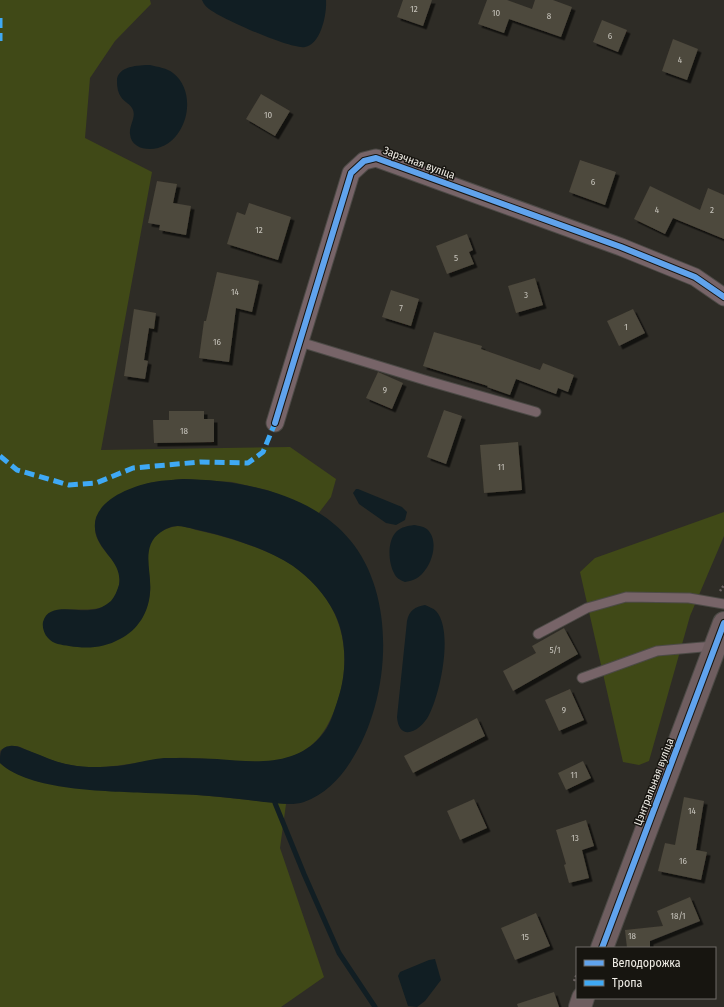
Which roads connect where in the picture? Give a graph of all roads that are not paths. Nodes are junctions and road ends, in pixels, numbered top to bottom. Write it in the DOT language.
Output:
graph roads {
  1 [pos="724,297"];
  2 [pos="300,342"];
  3 [pos="536,412"];
  4 [pos="275,423"];
  5 [pos="724,604"];
  6 [pos="724,624"];
  7 [pos="538,634"];
  8 [pos="716,646"];
  9 [pos="582,678"];
  10 [pos="602,947"];
  1 -- 2 [label="street, Зарэчная вуліца"];
  2 -- 3 [label="lane"];
  2 -- 4 [label="street, Зарэчная вуліца"];
  5 -- 7 [label="lane"];
  6 -- 8 [label="street, Цэнтральная вуліца"];
  8 -- 9 [label="lane"];
  8 -- 10 [label="street, Цэнтральная вуліца"];
}
